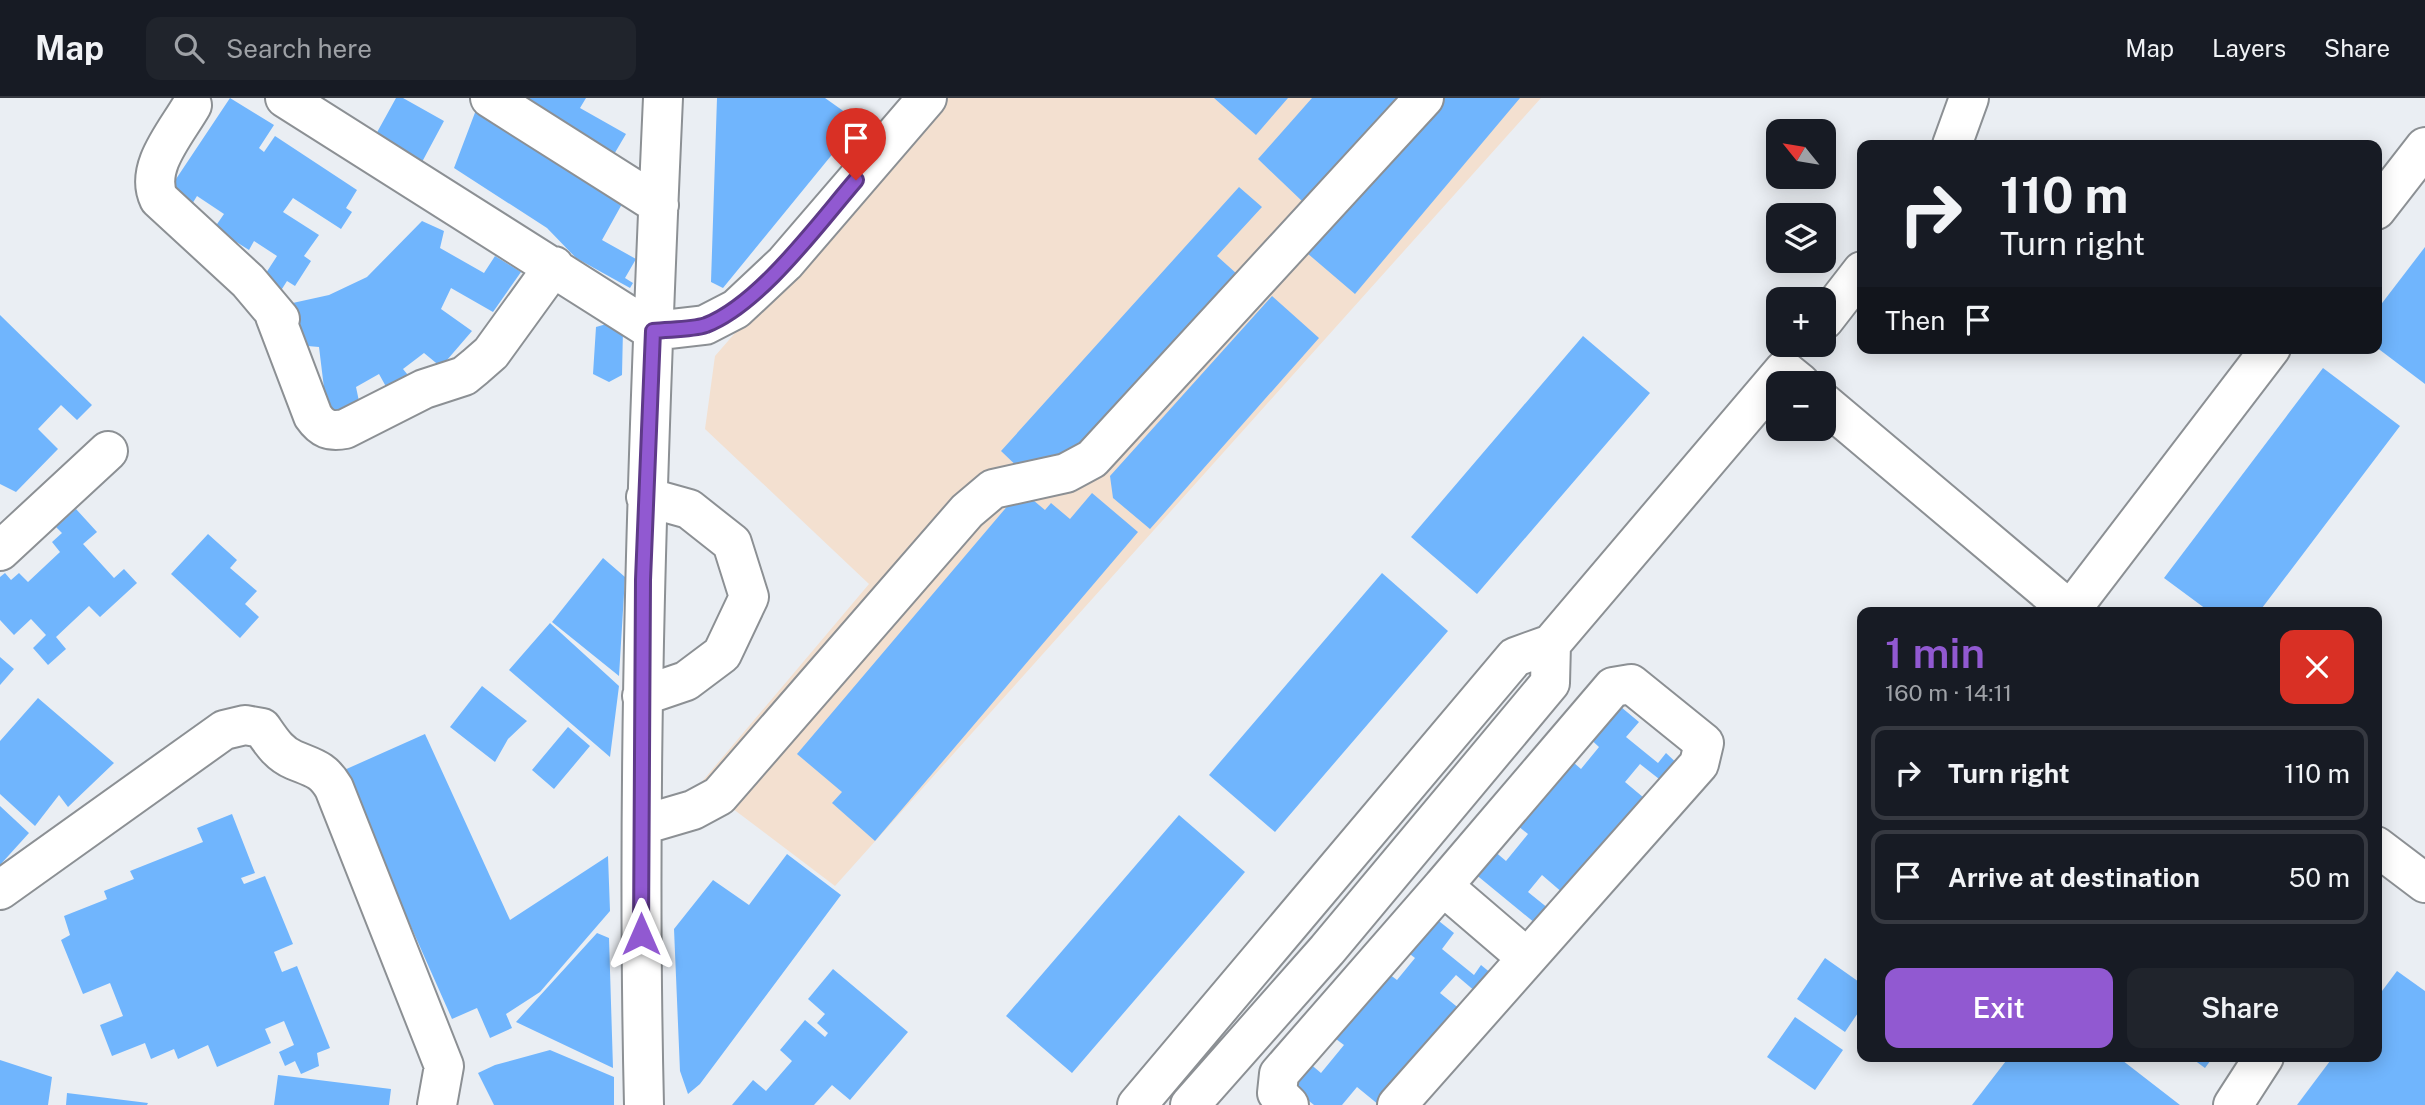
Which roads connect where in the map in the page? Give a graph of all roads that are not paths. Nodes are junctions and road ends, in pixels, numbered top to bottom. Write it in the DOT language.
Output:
graph roads {
  1 [pos="285,98"];
  2 [pos="490,98"];
  3 [pos="663,98"];
  4 [pos="927,98"];
  5 [pos="1424,98"];
  6 [pos="1969,98"];
  7 [pos="192,105"];
  8 [pos="1954,140"];
  9 [pos="2425,147"];
  10 [pos="2382,202"];
  11 [pos="659,205"];
  12 [pos="554,266"];
  13 [pos="1857,277"];
  14 [pos="1836,305"];
  15 [pos="653,331"];
  16 [pos="2266,354"];
  17 [pos="1796,366"];
  18 [pos="1836,413"];
  19 [pos="108,452"];
  20 [pos="646,497"];
  21 [pos="0,551"];
  22 [pos="2065,607"];
  23 [pos="2075,607"];
  24 [pos="1551,644"];
  25 [pos="642,696"];
  26 [pos="642,825"];
  27 [pos="2382,851"];
  28 [pos="1398,866"];
  29 [pos="2425,883"];
  30 [pos="0,890"];
  31 [pos="1439,891"];
  32 [pos="1527,958"];
  33 [pos="2261,1062"];
  34 [pos="437,1105"];
  35 [pos="644,1105"];
  36 [pos="1137,1105"];
  37 [pos="1190,1105"];
  38 [pos="1289,1105"];
  39 [pos="1397,1105"];
  40 [pos="2233,1105"];
  1 -- 12 [label="street"];
  2 -- 11 [label="street"];
  3 -- 11 [label="street"];
  4 -- 15 [label="street"];
  5 -- 26 [label="street"];
  6 -- 8 [label="street"];
  7 -- 12 [label="street"];
  9 -- 10 [label="street"];
  11 -- 15 [label="street"];
  12 -- 15 [label="street"];
  13 -- 14 [label="street"];
  15 -- 20 [label="street"];
  16 -- 23 [label="street"];
  17 -- 24 [label="street"];
  18 -- 22 [label="street"];
  19 -- 21 [label="street"];
  20 -- 25 [label="street"];
  20 -- 25 [label="street"];
  24 -- 28 [label="street"];
  24 -- 36 [label="street"];
  25 -- 26 [label="street"];
  26 -- 35 [label="street"];
  27 -- 29 [label="street"];
  28 -- 31 [label="street"];
  28 -- 37 [label="street"];
  30 -- 34 [label="street"];
  31 -- 32 [label="street"];
  31 -- 32 [label="street"];
  31 -- 38 [label="street"];
  32 -- 39 [label="street"];
  33 -- 40 [label="street"];
}
